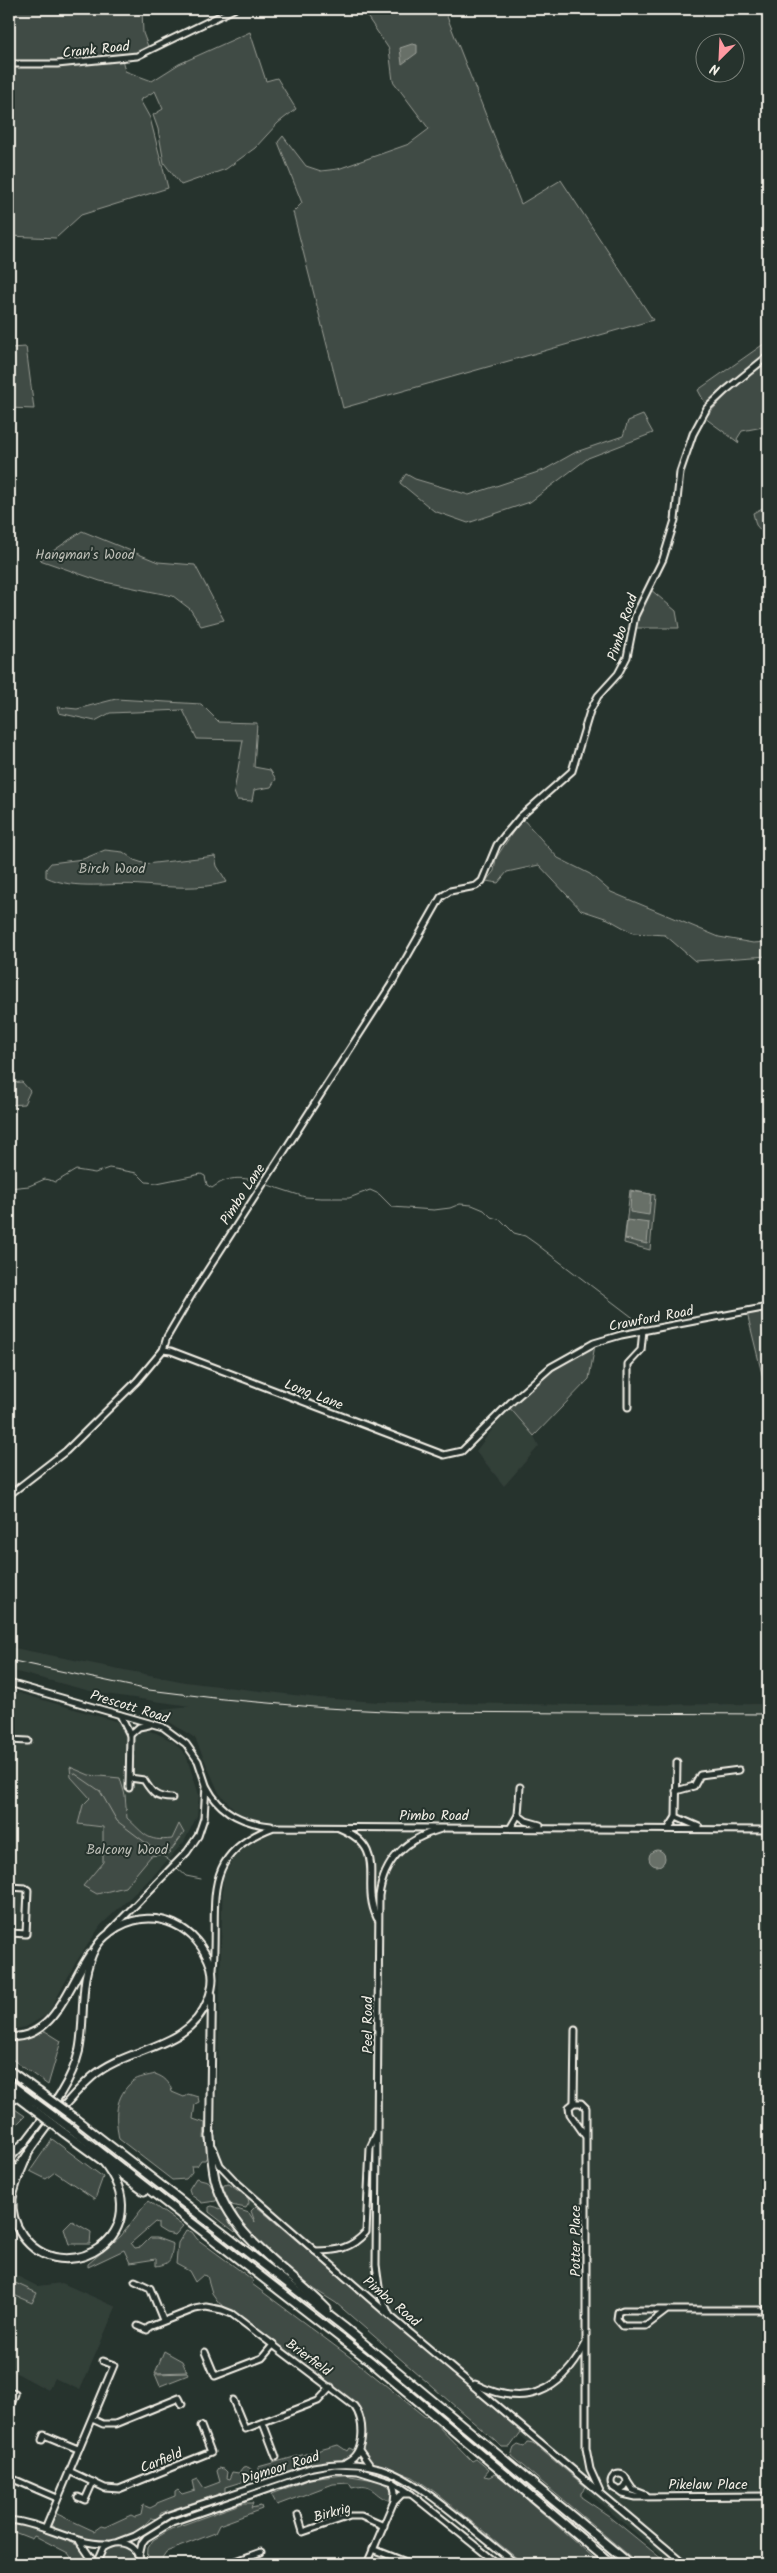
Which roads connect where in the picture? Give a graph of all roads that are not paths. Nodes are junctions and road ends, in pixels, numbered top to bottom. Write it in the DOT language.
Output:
graph roads {
  1 [pos="234,9"];
  2 [pos="9,64"];
  3 [pos="768,356"];
  4 [pos="468,888"];
  5 [pos="768,1307"];
  6 [pos="643,1330"];
  7 [pos="163,1350"];
  8 [pos="628,1406"];
  9 [pos="458,1452"];
  10 [pos="9,1495"];
  11 [pos="9,1683"];
  12 [pos="9,1687"];
  13 [pos="28,1689"];
  14 [pos="120,1715"];
  15 [pos="155,1725"];
  16 [pos="130,1735"];
  17 [pos="9,1740"];
  18 [pos="28,1741"];
  19 [pos="677,1762"];
  20 [pos="739,1770"];
  21 [pos="130,1778"];
  22 [pos="206,1785"];
  23 [pos="520,1787"];
  24 [pos="129,1788"];
  25 [pos="676,1791"];
  26 [pos="172,1798"];
  27 [pos="518,1814"];
  28 [pos="676,1817"];
  29 [pos="274,1827"];
  30 [pos="336,1827"];
  31 [pos="449,1827"];
  32 [pos="511,1827"];
  33 [pos="548,1827"];
  34 [pos="669,1828"];
  35 [pos="704,1828"];
  36 [pos="768,1830"];
  37 [pos="10,1887"];
  38 [pos="378,1918"];
  39 [pos="104,1937"];
  40 [pos="94,1949"];
  41 [pos="212,1972"];
  42 [pos="212,1992"];
  43 [pos="575,2030"];
  44 [pos="9,2037"];
  45 [pos="9,2070"];
  46 [pos="9,2084"];
  47 [pos="9,2091"];
  48 [pos="31,2103"];
  49 [pos="574,2103"];
  50 [pos="65,2129"];
  51 [pos="378,2131"];
  52 [pos="210,2136"];
  53 [pos="586,2137"];
  54 [pos="25,2142"];
  55 [pos="27,2156"];
  56 [pos="9,2158"];
  57 [pos="102,2160"];
  58 [pos="9,2163"];
  59 [pos="9,2180"];
  60 [pos="183,2215"];
  61 [pos="314,2251"];
  62 [pos="136,2281"];
  63 [pos="643,2310"];
  64 [pos="667,2310"];
  65 [pos="768,2310"];
  66 [pos="390,2316"];
  67 [pos="163,2320"];
  68 [pos="652,2322"];
  69 [pos="138,2326"];
  70 [pos="344,2327"];
  71 [pos="273,2345"];
  72 [pos="585,2345"];
  73 [pos="205,2352"];
  74 [pos="103,2361"];
  75 [pos="468,2380"];
  76 [pos="331,2387"];
  77 [pos="9,2391"];
  78 [pos="233,2400"];
  79 [pos="182,2404"];
  80 [pos="9,2410"];
  81 [pos="92,2419"];
  82 [pos="263,2423"];
  83 [pos="201,2426"];
  84 [pos="42,2440"];
  85 [pos="78,2449"];
  86 [pos="359,2450"];
  87 [pos="276,2457"];
  88 [pos="344,2463"];
  89 [pos="372,2466"];
  90 [pos="69,2472"];
  91 [pos="627,2481"];
  92 [pos="93,2482"];
  93 [pos="393,2482"];
  94 [pos="11,2483"];
  95 [pos="614,2488"];
  96 [pos="601,2493"];
  97 [pos="411,2494"];
  98 [pos="648,2495"];
  99 [pos="768,2496"];
  100 [pos="78,2497"];
  101 [pos="57,2498"];
  102 [pos="394,2501"];
  103 [pos="298,2515"];
  104 [pos="9,2520"];
  105 [pos="384,2526"];
  106 [pos="46,2527"];
  107 [pos="80,2542"];
  108 [pos="119,2542"];
  109 [pos="489,2542"];
  110 [pos="108,2544"];
  111 [pos="373,2550"];
  112 [pos="482,2551"];
  113 [pos="261,2552"];
  114 [pos="141,2561"];
  115 [pos="95,2564"];
  116 [pos="228,2564"];
  117 [pos="366,2564"];
  118 [pos="405,2564"];
  119 [pos="498,2564"];
  120 [pos="516,2564"];
  121 [pos="612,2564"];
  122 [pos="630,2564"];
  123 [pos="685,2564"];
  1 -- 2 [label="street, Crank Road"];
  3 -- 4 [label="street, Pimbo Road"];
  4 -- 7 [label="street, Pimbo Lane"];
  5 -- 6 [label="street, Crawford Road"];
  6 -- 8 [label="street"];
  6 -- 9 [label="street, Crawford Road"];
  7 -- 9 [label="street, Long Lane"];
  7 -- 10 [label="street, Pimbo Lane"];
  11 -- 13 [label="street, Prescott Road"];
  12 -- 13 [label="street"];
  13 -- 14 [label="street, Prescott Road"];
  14 -- 15 [label="street, Prescott Road"];
  14 -- 16 [label="street"];
  15 -- 16 [label="street"];
  15 -- 22 [label="street, Prescott Road"];
  16 -- 21 [label="street"];
  17 -- 18 [label="street"];
  19 -- 25 [label="street"];
  20 -- 25 [label="street"];
  21 -- 24 [label="street"];
  21 -- 26 [label="street"];
  22 -- 29 [label="street"];
  22 -- 39 [label="street, Prescott Road"];
  23 -- 27 [label="street"];
  25 -- 28 [label="street"];
  27 -- 32 [label="street"];
  27 -- 33 [label="street"];
  28 -- 34 [label="street"];
  28 -- 35 [label="street"];
  29 -- 30 [label="street, Pimbo Road"];
  29 -- 41 [label="street, Pimbo Road"];
  30 -- 31 [label="street, Pimbo Road"];
  30 -- 38 [label="street, Peel Road"];
  31 -- 32 [label="street, Pimbo Road"];
  31 -- 38 [label="street, Peel Road"];
  32 -- 33 [label="street, Pimbo Road"];
  33 -- 34 [label="street, Pimbo Road"];
  34 -- 35 [label="street, Pimbo Road"];
  35 -- 36 [label="street, Pimbo Road"];
  37 -- 37 [label="street"];
  38 -- 51 [label="street, Peel Road"];
  39 -- 40 [label="main road"];
  39 -- 41 [label="main road"];
  40 -- 44 [label="main road"];
  40 -- 54 [label="main road"];
  41 -- 42 [label="main road, Pimbo Road"];
  42 -- 52 [label="main road, Pimbo Road"];
  42 -- 55 [label="main road"];
  43 -- 49 [label="street"];
  45 -- 70 [label="highway, bridge"];
  46 -- 48 [label="highway"];
  47 -- 48 [label="highway"];
  48 -- 50 [label="highway, bridge"];
  49 -- 53 [label="street"];
  49 -- 53 [label="street, Potter Place"];
  50 -- 57 [label="highway"];
  50 -- 60 [label="highway"];
  51 -- 61 [label="street, Peel Road"];
  51 -- 66 [label="street, Peel Road"];
  52 -- 61 [label="street, Pimbo Road"];
  52 -- 70 [label="highway"];
  53 -- 72 [label="street, Potter Place"];
  54 -- 56 [label="highway"];
  54 -- 58 [label="main road"];
  55 -- 57 [label="highway"];
  55 -- 59 [label="main road"];
  57 -- 60 [label="highway"];
  60 -- 121 [label="highway"];
  61 -- 66 [label="street, Pimbo Road"];
  62 -- 67 [label="street"];
  63 -- 64 [label="street"];
  63 -- 68 [label="street"];
  63 -- 68 [label="street"];
  64 -- 65 [label="street"];
  64 -- 68 [label="street"];
  66 -- 75 [label="street, Pimbo Road"];
  67 -- 69 [label="street, Brierfield"];
  67 -- 71 [label="street, Brierfield"];
  70 -- 122 [label="highway"];
  71 -- 73 [label="street, Brierfield"];
  71 -- 76 [label="street, Brierfield"];
  72 -- 75 [label="street"];
  72 -- 96 [label="street, Potter Place"];
  74 -- 81 [label="street"];
  75 -- 96 [label="street, Pimbo Road"];
  76 -- 82 [label="street, Brierfield"];
  76 -- 86 [label="street, Brierfield"];
  77 -- 80 [label="street"];
  78 -- 82 [label="street, Brierfield"];
  79 -- 81 [label="street"];
  81 -- 85 [label="street"];
  82 -- 87 [label="street"];
  83 -- 92 [label="street, Carfield"];
  84 -- 85 [label="street"];
  85 -- 90 [label="street"];
  86 -- 88 [label="street"];
  86 -- 89 [label="street"];
  88 -- 89 [label="street, Digmoor Road"];
  88 -- 108 [label="street, Digmoor Road"];
  89 -- 109 [label="street, Digmoor Road"];
  90 -- 92 [label="street, Carfield"];
  90 -- 101 [label="street"];
  91 -- 95 [label="street"];
  91 -- 95 [label="street"];
  91 -- 98 [label="street, Pikelaw Place"];
  92 -- 100 [label="street"];
  93 -- 97 [label="street, Digmoor Road"];
  93 -- 102 [label="street"];
  93 -- 114 [label="street, Digmoor Road"];
  94 -- 101 [label="street"];
  95 -- 98 [label="street, Pikelaw Place"];
  96 -- 123 [label="street, Pimbo Road"];
  97 -- 102 [label="street"];
  97 -- 112 [label="street, Digmoor Road"];
  98 -- 99 [label="street, Pikelaw Place"];
  101 -- 106 [label="street"];
  102 -- 105 [label="street"];
  103 -- 105 [label="street, Birkrig"];
  104 -- 106 [label="street"];
  105 -- 111 [label="street"];
  106 -- 107 [label="street"];
  107 -- 110 [label="street, Digmoor Road"];
  107 -- 115 [label="street"];
  108 -- 110 [label="street, Digmoor Road"];
  108 -- 114 [label="street"];
  109 -- 112 [label="street"];
  109 -- 120 [label="street, Digmoor Road"];
  110 -- 115 [label="street"];
  111 -- 117 [label="street"];
  111 -- 118 [label="street"];
  112 -- 119 [label="street, Digmoor Road"];
  113 -- 116 [label="street"];
}
